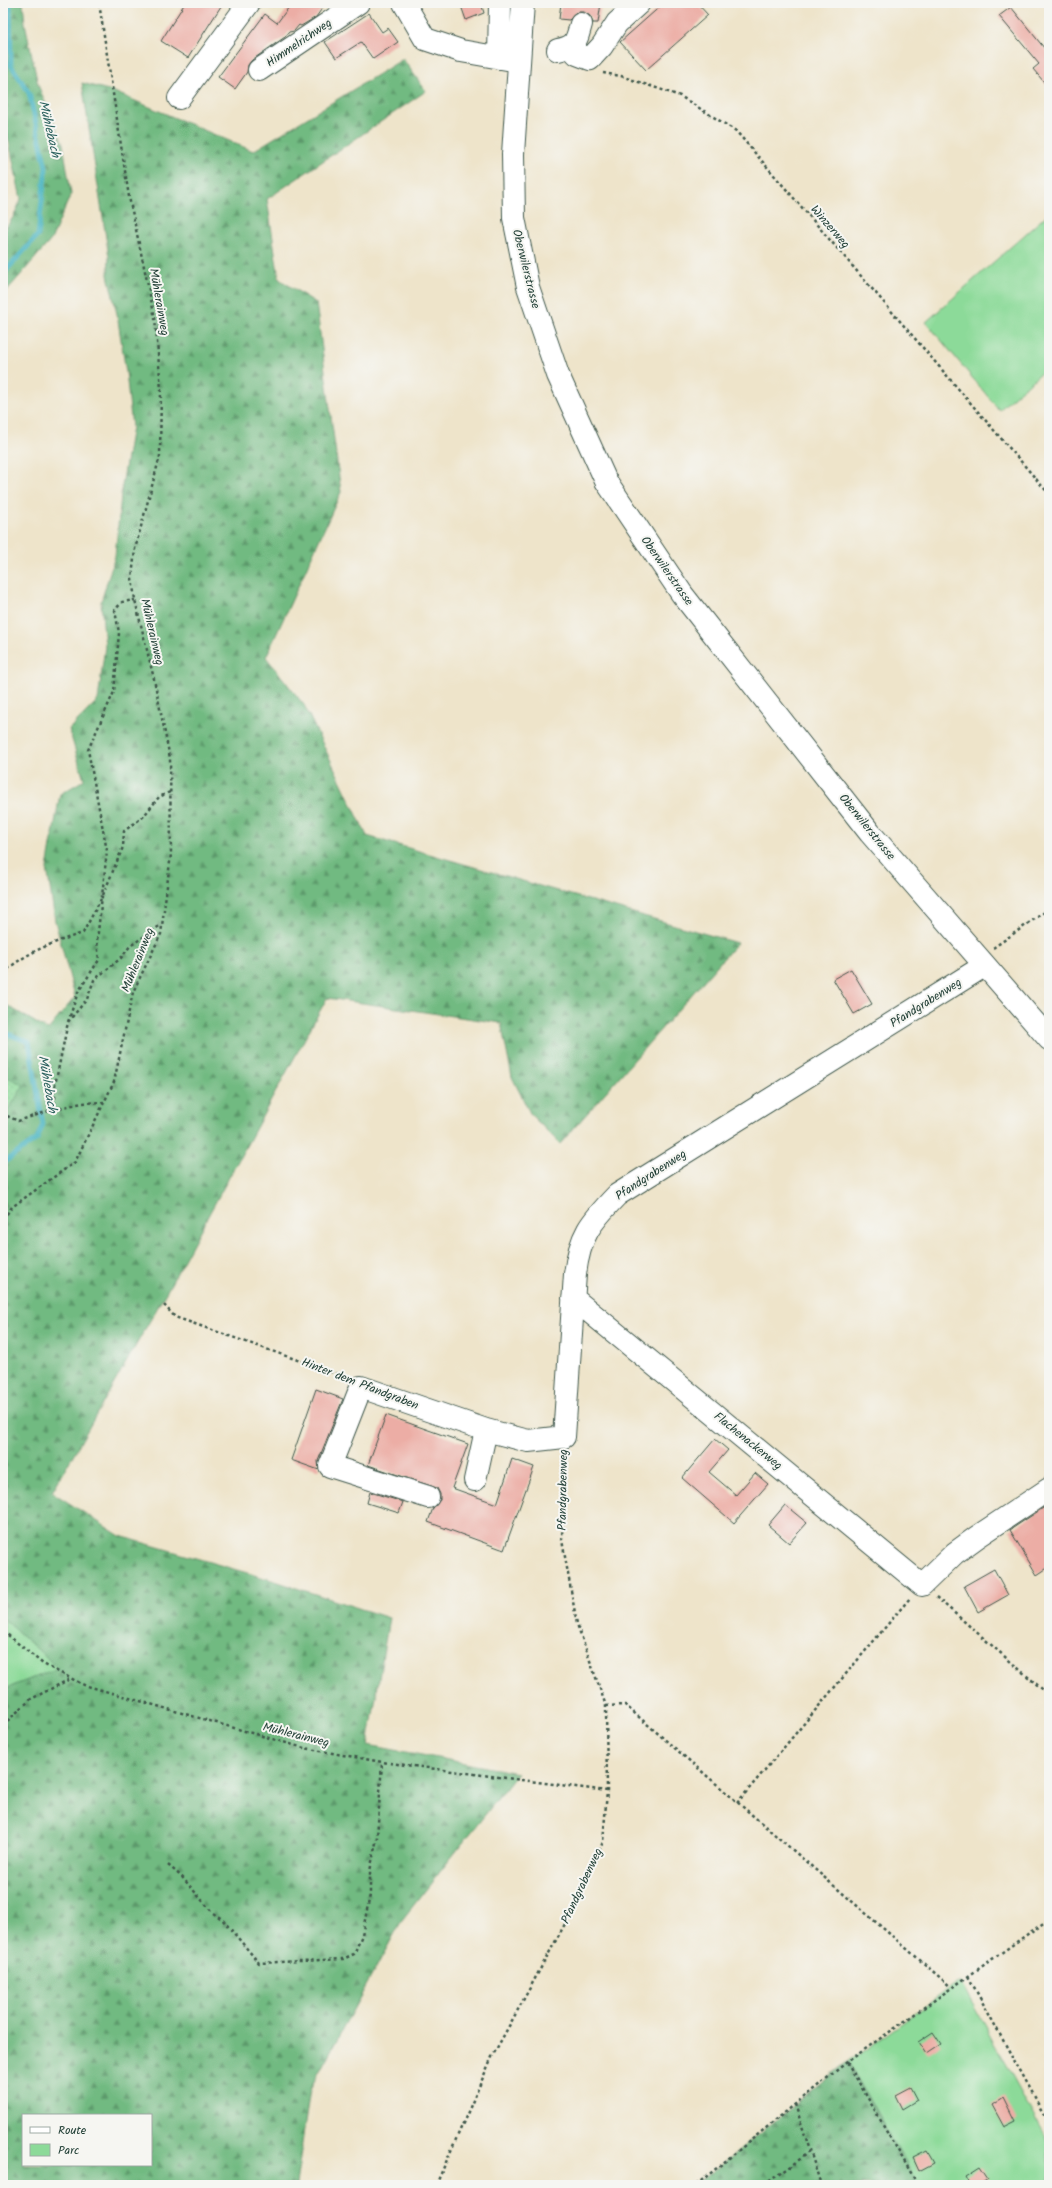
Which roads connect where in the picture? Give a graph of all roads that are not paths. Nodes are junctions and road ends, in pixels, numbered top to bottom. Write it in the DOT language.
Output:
graph roads {
  1 [pos="249,3"];
  2 [pos="358,3"];
  3 [pos="404,3"];
  4 [pos="500,3"];
  5 [pos="523,3"];
  6 [pos="639,3"];
  7 [pos="581,24"];
  8 [pos="509,59"];
  9 [pos="259,70"];
  10 [pos="179,98"];
  11 [pos="981,962"];
  12 [pos="1049,1039"];
  13 [pos="573,1298"];
  14 [pos="486,1430"];
  15 [pos="564,1437"];
  16 [pos="475,1480"];
  17 [pos="1049,1489"];
  18 [pos="428,1497"];
  1 -- 10 [label="street"];
  2 -- 9 [label="street, Himmelrichweg"];
  3 -- 8 [label="street"];
  4 -- 8 [label="street"];
  5 -- 8 [label="street, Oberwilerstrasse"];
  6 -- 7 [label="street"];
  8 -- 11 [label="street, Oberwilerstrasse"];
  11 -- 12 [label="street, Oberwilerstrasse"];
  11 -- 13 [label="street, Pfandgrabenweg"];
  13 -- 15 [label="street, Pfandgrabenweg"];
  13 -- 17 [label="street, Flachenackerweg"];
  14 -- 15 [label="street, Hinter dem Pfandgraben"];
  14 -- 16 [label="street"];
  14 -- 18 [label="street, Hinter dem Pfandgraben"];
}
